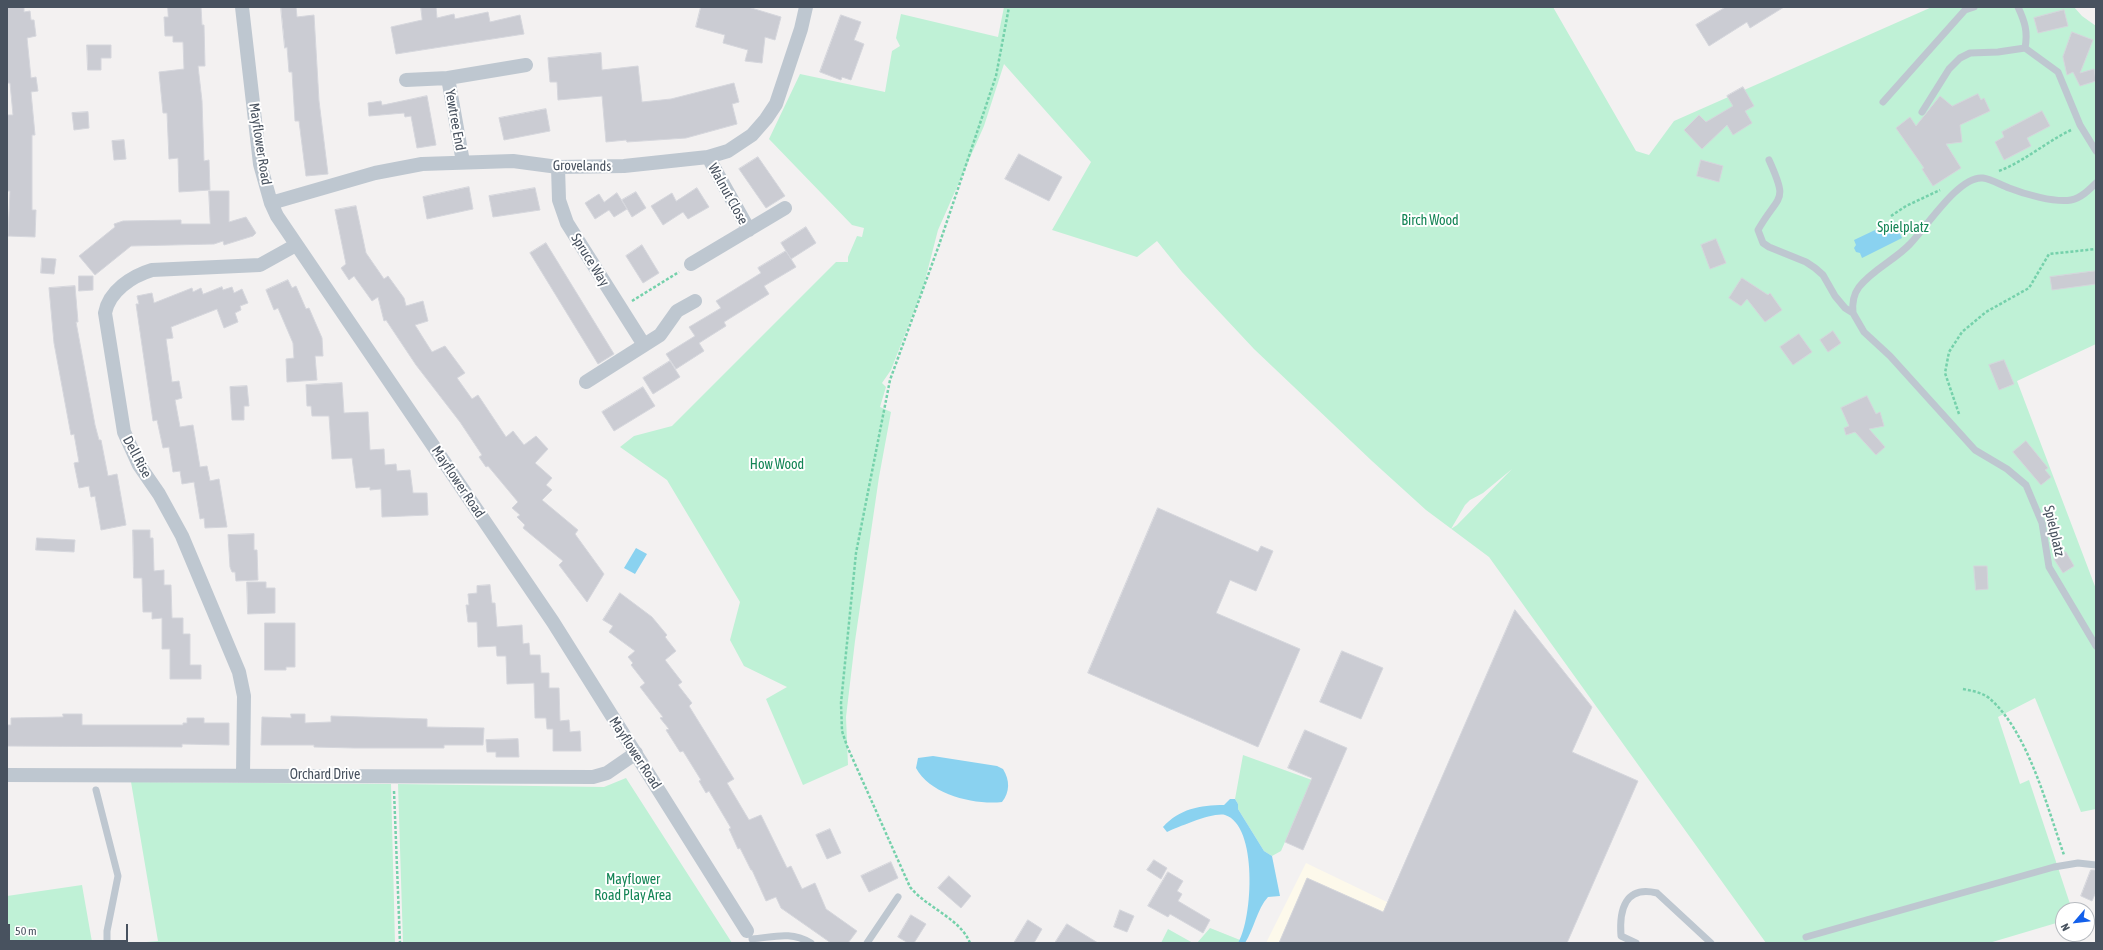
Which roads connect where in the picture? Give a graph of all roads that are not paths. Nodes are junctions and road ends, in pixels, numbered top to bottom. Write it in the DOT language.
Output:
graph roads {
  1 [pos="242,7"];
  2 [pos="806,7"];
  3 [pos="1974,7"];
  4 [pos="2018,7"];
  5 [pos="2025,48"];
  6 [pos="526,65"];
  7 [pos="448,78"];
  8 [pos="406,80"];
  9 [pos="1883,102"];
  10 [pos="1922,112"];
  11 [pos="2096,151"];
  12 [pos="708,157"];
  13 [pos="1769,160"];
  14 [pos="463,162"];
  15 [pos="558,167"];
  16 [pos="2096,183"];
  17 [pos="271,203"];
  18 [pos="785,208"];
  19 [pos="749,230"];
  20 [pos="296,245"];
  21 [pos="691,264"];
  22 [pos="695,301"];
  23 [pos="1853,313"];
  24 [pos="644,345"];
  25 [pos="586,382"];
  26 [pos="2096,646"];
  27 [pos="636,753"];
  28 [pos="7,775"];
  29 [pos="243,775"];
  30 [pos="96,790"];
  31 [pos="2096,865"];
  32 [pos="898,896"];
  33 [pos="1806,937"];
  34 [pos="751,938"];
  35 [pos="106,943"];
  36 [pos="811,943"];
  37 [pos="867,943"];
  38 [pos="1636,943"];
  39 [pos="1711,943"];
  1 -- 17 [label="street, Mayflower Road"];
  2 -- 12 [label="street, Grovelands"];
  3 -- 9 [label="lane"];
  4 -- 5 [label="lane"];
  5 -- 10 [label="lane"];
  5 -- 11 [label="lane"];
  6 -- 7 [label="street, Yewtree End"];
  7 -- 8 [label="street, Yewtree End"];
  7 -- 14 [label="street, Yewtree End"];
  12 -- 15 [label="street, Grovelands"];
  12 -- 19 [label="street, Walnut Close"];
  13 -- 23 [label="lane, Spielplatz"];
  14 -- 15 [label="street, Grovelands"];
  14 -- 17 [label="street, Grovelands"];
  15 -- 24 [label="street, Spruce Way"];
  16 -- 23 [label="lane"];
  17 -- 20 [label="street, Mayflower Road"];
  18 -- 19 [label="street, Walnut Close"];
  19 -- 21 [label="street, Walnut Close"];
  20 -- 27 [label="street, Mayflower Road"];
  20 -- 29 [label="street, Dell Rise"];
  22 -- 24 [label="street"];
  23 -- 26 [label="lane, Spielplatz"];
  24 -- 25 [label="street"];
  27 -- 29 [label="street, Orchard Drive"];
  27 -- 34 [label="street, Mayflower Road"];
  28 -- 29 [label="street, Orchard Drive"];
  30 -- 35 [label="lane"];
  31 -- 33 [label="lane"];
  32 -- 37 [label="lane"];
  34 -- 36 [label="lane"];
  38 -- 39 [label="lane"];
}
